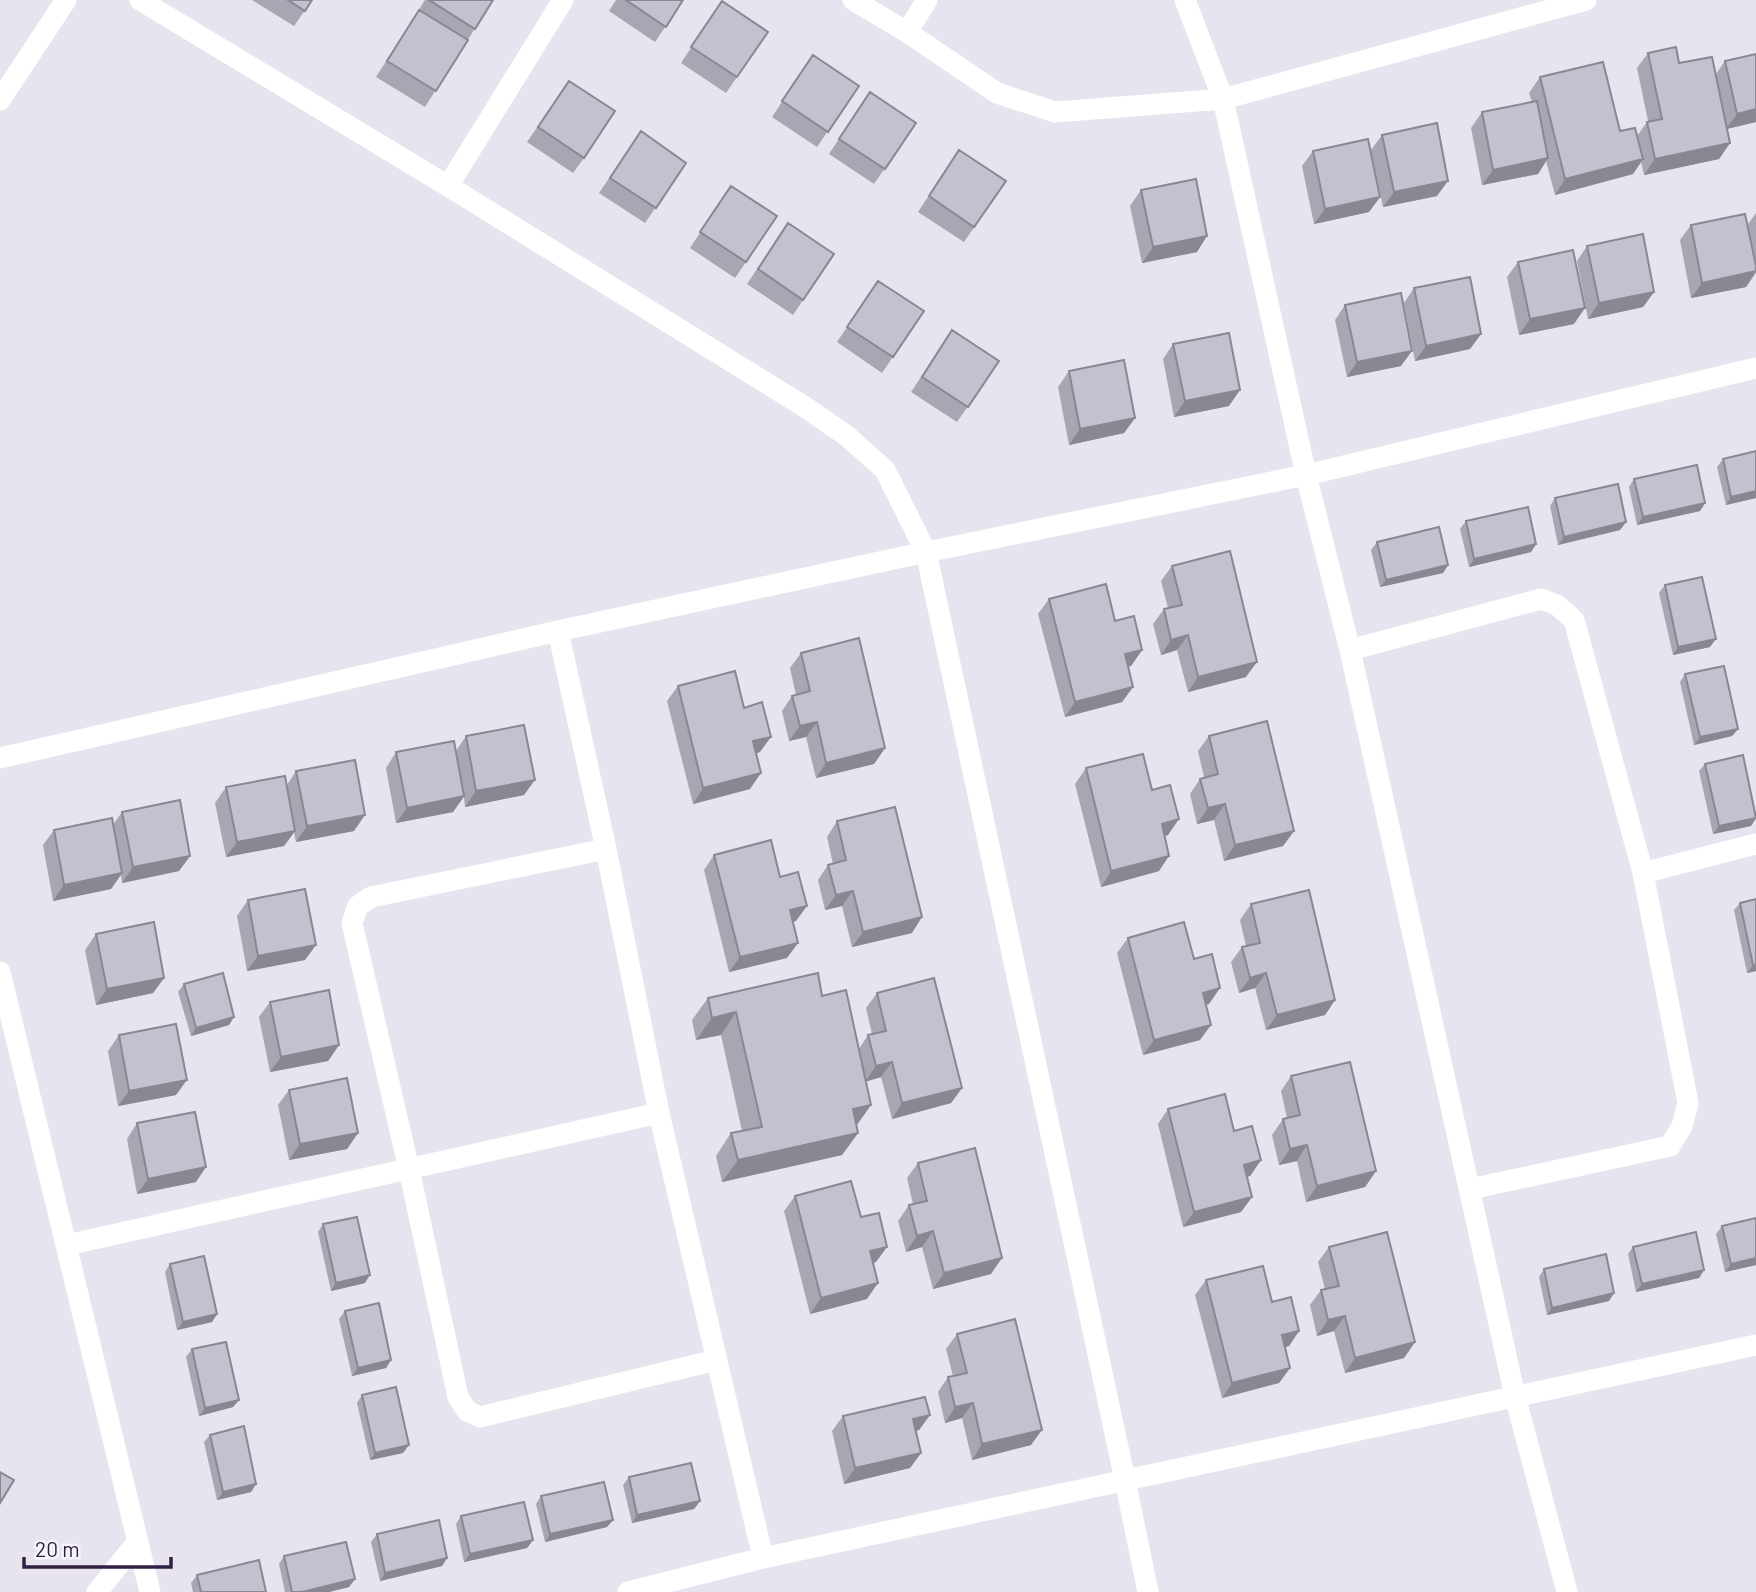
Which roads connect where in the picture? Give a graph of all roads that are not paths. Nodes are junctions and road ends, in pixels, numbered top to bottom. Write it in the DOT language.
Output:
graph roads {
  1 [pos="65,0"];
  2 [pos="140,0"];
  3 [pos="562,0"];
  4 [pos="853,0"];
  5 [pos="927,0"];
  6 [pos="1185,0"];
  7 [pos="1586,0"];
  8 [pos="907,32"];
  9 [pos="1223,99"];
  10 [pos="0,100"];
  11 [pos="447,186"];
  12 [pos="1756,368"];
  13 [pos="1306,475"];
  14 [pos="926,552"];
  15 [pos="558,631"];
  16 [pos="1350,650"];
  17 [pos="0,758"];
  18 [pos="1756,844"];
  19 [pos="606,849"];
  20 [pos="1643,873"];
  21 [pos="0,972"];
  22 [pos="659,1113"];
  23 [pos="409,1169"];
  24 [pos="1470,1189"];
  25 [pos="66,1245"];
  26 [pos="1756,1345"];
  27 [pos="716,1360"];
  28 [pos="1516,1396"];
  29 [pos="1125,1480"];
  30 [pos="138,1541"];
  31 [pos="763,1558"];
  32 [pos="97,1592"];
  33 [pos="150,1592"];
  34 [pos="628,1592"];
  35 [pos="1148,1592"];
  36 [pos="1567,1592"];
  1 -- 10 [label="street"];
  2 -- 11 [label="street"];
  3 -- 11 [label="street"];
  4 -- 8 [label="street"];
  5 -- 8 [label="street"];
  6 -- 9 [label="street"];
  7 -- 9 [label="street"];
  8 -- 9 [label="street"];
  9 -- 13 [label="street"];
  11 -- 14 [label="street"];
  12 -- 13 [label="street"];
  13 -- 14 [label="street"];
  13 -- 16 [label="street"];
  14 -- 15 [label="street"];
  14 -- 29 [label="street"];
  15 -- 17 [label="street"];
  15 -- 19 [label="street"];
  16 -- 20 [label="street"];
  16 -- 24 [label="street"];
  18 -- 20 [label="street"];
  19 -- 22 [label="street"];
  19 -- 23 [label="street"];
  20 -- 24 [label="street"];
  21 -- 25 [label="street"];
  22 -- 23 [label="street"];
  22 -- 27 [label="street"];
  23 -- 25 [label="street"];
  23 -- 27 [label="street"];
  24 -- 28 [label="street"];
  25 -- 30 [label="street"];
  26 -- 28 [label="street"];
  27 -- 31 [label="street"];
  28 -- 29 [label="street"];
  28 -- 36 [label="street"];
  29 -- 31 [label="street"];
  29 -- 35 [label="street"];
  30 -- 32 [label="street"];
  30 -- 33 [label="street"];
  31 -- 34 [label="street"];
}
